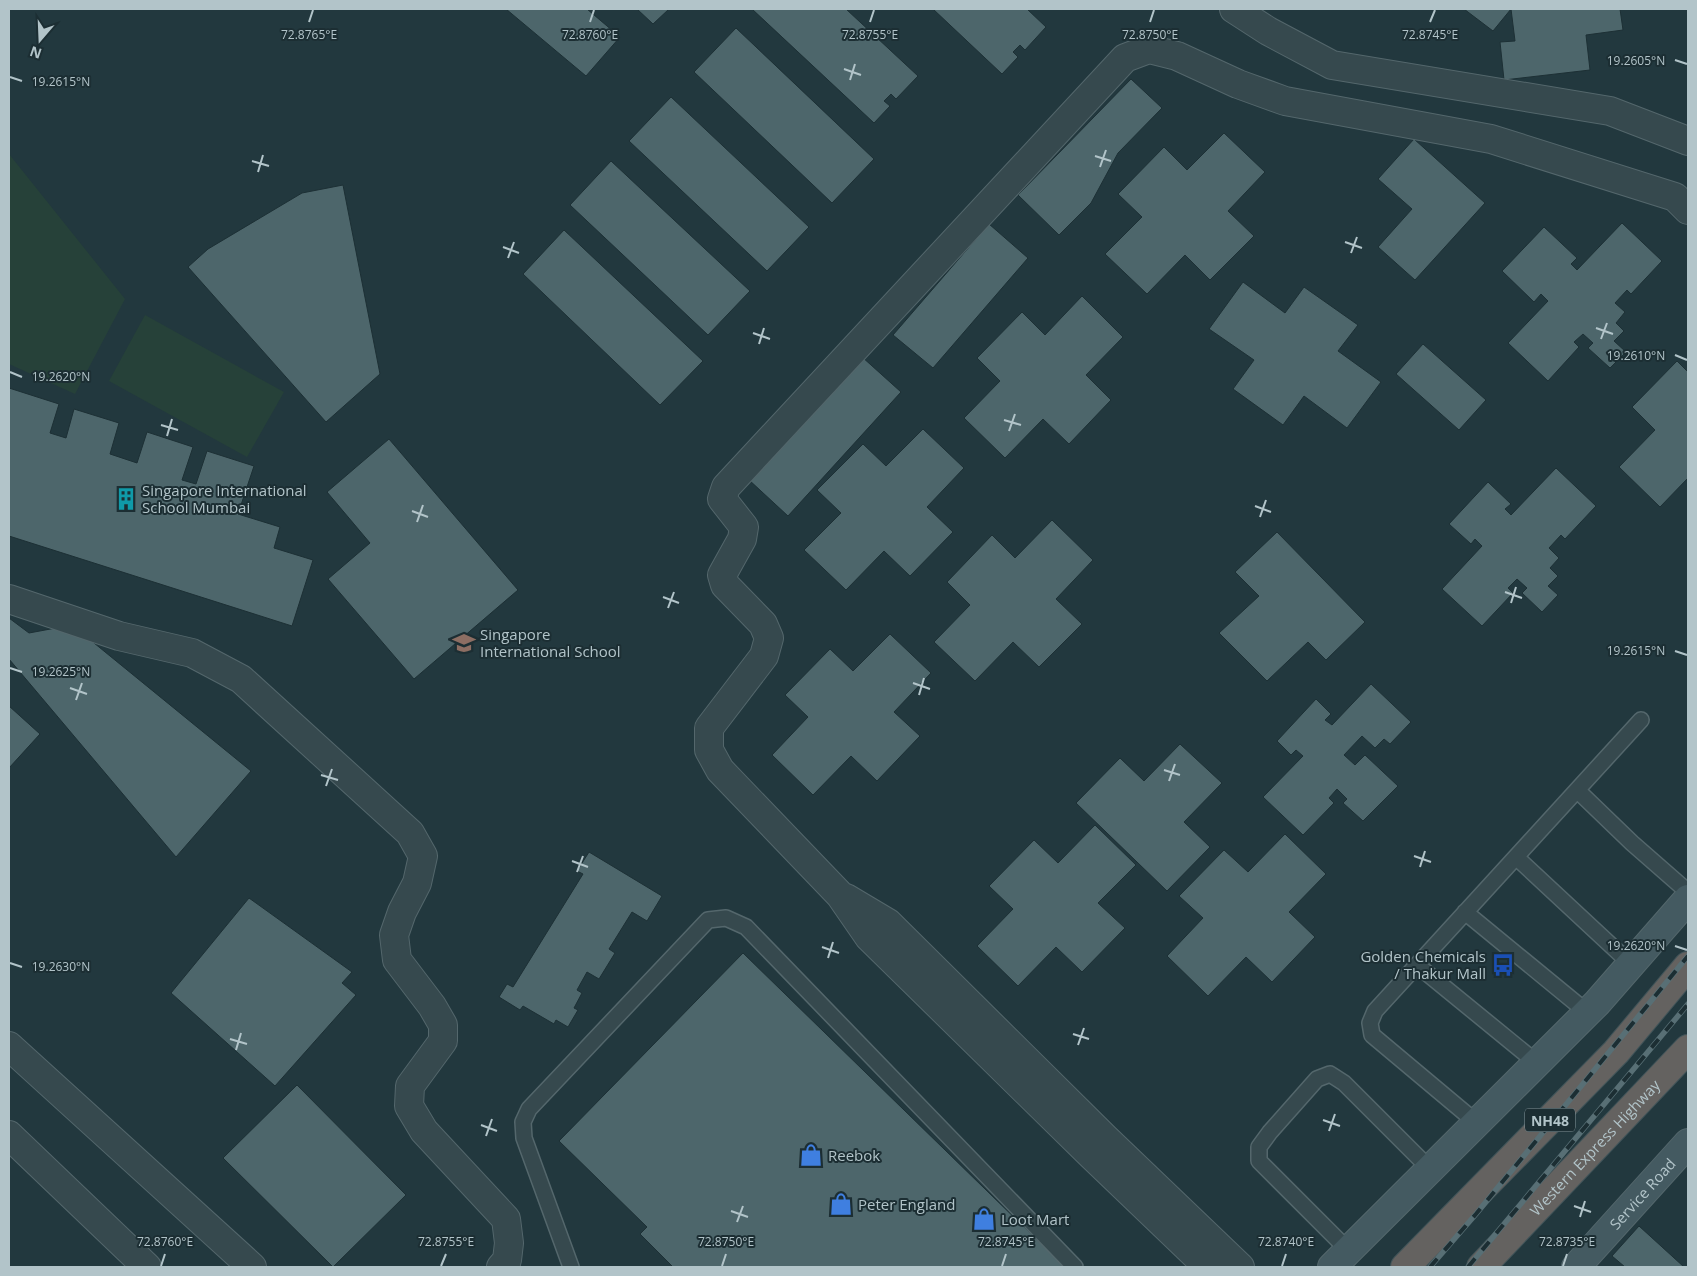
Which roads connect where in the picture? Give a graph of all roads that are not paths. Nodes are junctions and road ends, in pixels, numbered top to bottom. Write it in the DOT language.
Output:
graph roads {
  1 [pos="1234,9"];
  2 [pos="1688,141"];
  3 [pos="1688,210"];
  4 [pos="9,599"];
  5 [pos="1641,720"];
  6 [pos="1577,790"];
  7 [pos="1516,857"];
  8 [pos="1688,892"];
  9 [pos="1688,899"];
  10 [pos="1465,912"];
  11 [pos="1631,964"];
  12 [pos="1417,965"];
  13 [pos="1688,966"];
  14 [pos="1588,1013"];
  15 [pos="9,1046"];
  16 [pos="1688,1049"];
  17 [pos="1537,1063"];
  18 [pos="1477,1123"];
  19 [pos="9,1135"];
  20 [pos="1688,1143"];
  21 [pos="1098,1146"];
  22 [pos="1430,1170"];
  23 [pos="1341,1259"];
  24 [pos="147,1267"];
  25 [pos="252,1267"];
  26 [pos="501,1267"];
  27 [pos="571,1267"];
  28 [pos="1075,1267"];
  29 [pos="1208,1267"];
  30 [pos="1240,1267"];
  31 [pos="1405,1267"];
  32 [pos="1481,1267"];
  33 [pos="1576,1267"];
  1 -- 2 [label="street"];
  3 -- 21 [label="street"];
  4 -- 26 [label="street"];
  5 -- 6 [label="lane"];
  6 -- 7 [label="lane"];
  6 -- 8 [label="lane"];
  7 -- 10 [label="lane"];
  7 -- 11 [label="lane"];
  9 -- 11 [label="main road"];
  10 -- 12 [label="lane"];
  10 -- 14 [label="lane"];
  11 -- 14 [label="main road"];
  12 -- 17 [label="lane"];
  12 -- 18 [label="lane"];
  13 -- 31 [label="highway, NH48"];
  14 -- 17 [label="main road"];
  15 -- 25 [label="street"];
  16 -- 32 [label="highway, Western Express Highway"];
  17 -- 18 [label="main road"];
  18 -- 22 [label="main road"];
  19 -- 24 [label="street"];
  20 -- 33 [label="main road, Service Road"];
  21 -- 29 [label="street"];
  21 -- 30 [label="street"];
  22 -- 23 [label="main road"];
  22 -- 23 [label="lane"];
  27 -- 28 [label="lane"];
}
